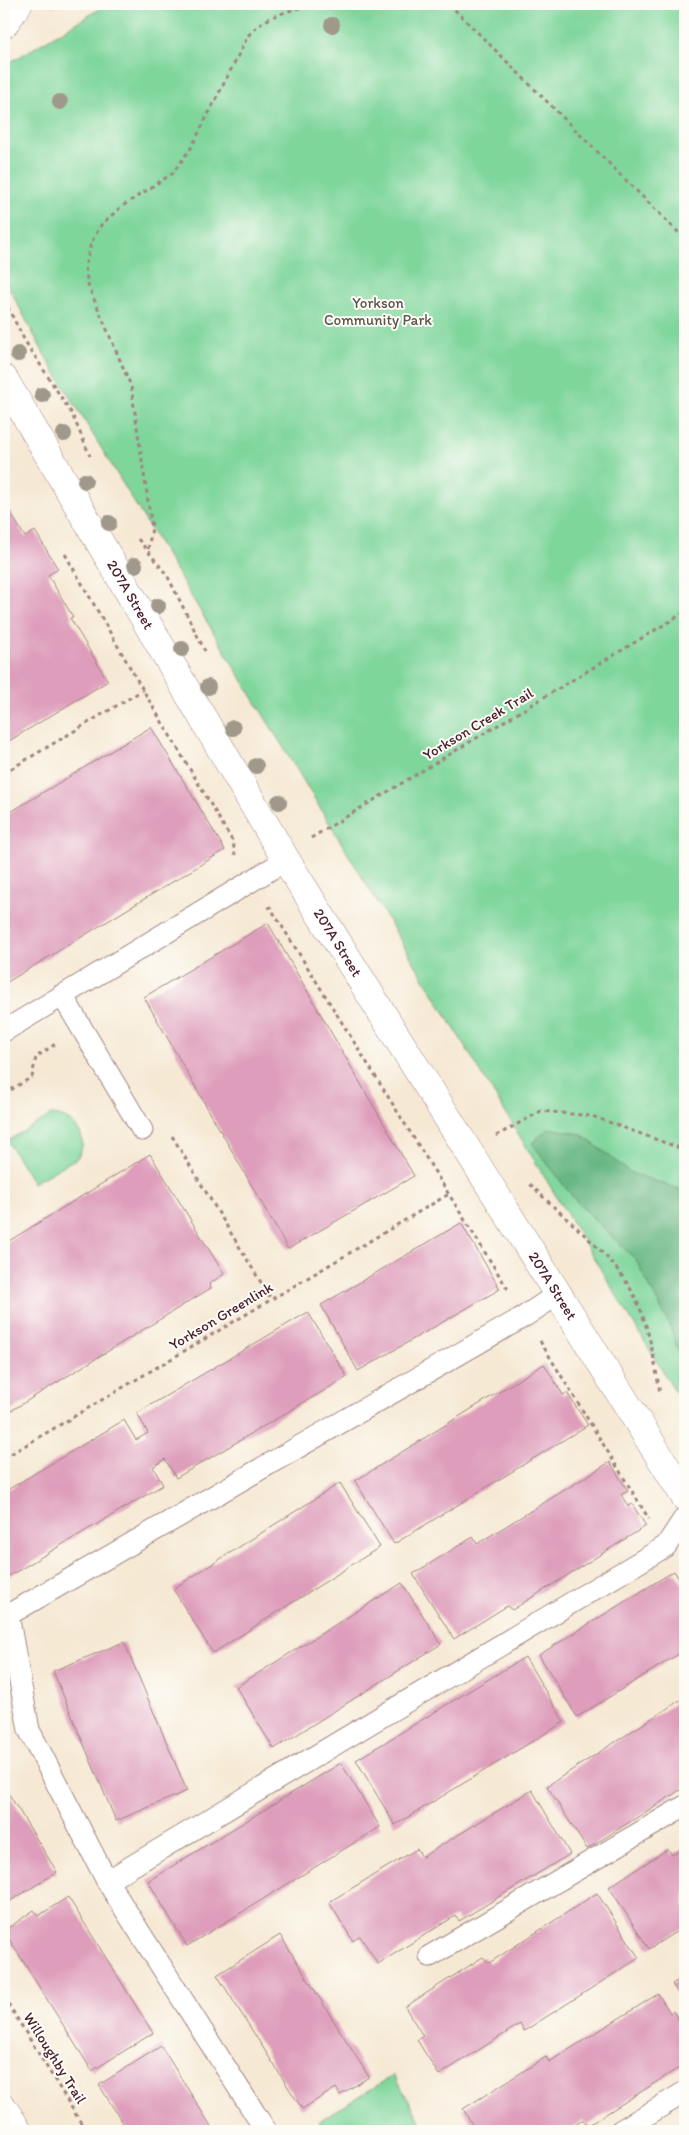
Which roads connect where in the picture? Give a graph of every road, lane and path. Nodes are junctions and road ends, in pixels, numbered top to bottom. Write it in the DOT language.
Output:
graph roads {
  1 [pos="18,4"];
  2 [pos="314,4"];
  3 [pos="449,4"];
  4 [pos="4,24"];
  5 [pos="685,239"];
  6 [pos="4,300"];
  7 [pos="4,379"];
  8 [pos="91,459"];
  9 [pos="137,537"];
  10 [pos="148,549"];
  11 [pos="65,553"];
  12 [pos="685,612"];
  13 [pos="207,656"];
  14 [pos="142,690"];
  15 [pos="4,772"];
  16 [pos="308,828"];
  17 [pos="313,837"];
  18 [pos="317,846"];
  19 [pos="236,859"];
  20 [pos="286,860"];
  21 [pos="261,912"];
  22 [pos="62,995"];
  23 [pos="81,1028"];
  24 [pos="4,1031"];
  25 [pos="4,1094"];
  26 [pos="142,1130"];
  27 [pos="169,1131"];
  28 [pos="492,1138"];
  29 [pos="685,1150"];
  30 [pos="526,1179"];
  31 [pos="449,1194"];
  32 [pos="558,1294"];
  33 [pos="271,1299"];
  34 [pos="525,1316"];
  35 [pos="662,1402"];
  36 [pos="4,1458"];
  37 [pos="685,1497"];
  38 [pos="685,1517"];
  39 [pos="666,1546"];
  40 [pos="685,1806"];
  41 [pos="107,1881"];
  42 [pos="430,1956"];
  43 [pos="4,1997"];
  44 [pos="685,2092"];
  45 [pos="4,2109"];
  46 [pos="18,2131"];
  47 [pos="86,2131"];
  48 [pos="266,2131"];
  49 [pos="620,2131"];
  1 -- 4 [label="street"];
  2 -- 10 [label="path"];
  3 -- 5 [label="path"];
  6 -- 8 [label="path"];
  7 -- 20 [label="street, 207A Street"];
  9 -- 10 [label="path"];
  10 -- 13 [label="path"];
  11 -- 14 [label="path"];
  12 -- 17 [label="path, Yorkson Creek Trail"];
  14 -- 15 [label="path"];
  14 -- 19 [label="path"];
  16 -- 17 [label="path"];
  17 -- 18 [label="path"];
  17 -- 20 [label="path, Yorkson Creek Trail"];
  20 -- 22 [label="lane"];
  20 -- 32 [label="street, 207A Street"];
  21 -- 31 [label="path"];
  22 -- 23 [label="lane"];
  22 -- 24 [label="lane"];
  23 -- 25 [label="path"];
  23 -- 26 [label="lane"];
  27 -- 33 [label="path"];
  28 -- 29 [label="path"];
  30 -- 35 [label="path"];
  31 -- 33 [label="path, Yorkson Greenlink"];
  31 -- 34 [label="path"];
  32 -- 34 [label="lane"];
  32 -- 37 [label="street, 207A Street"];
  33 -- 36 [label="path, Yorkson Greenlink"];
  34 -- 39 [label="path"];
  34 -- 41 [label="lane"];
  38 -- 39 [label="lane"];
  39 -- 41 [label="lane"];
  40 -- 42 [label="lane"];
  41 -- 48 [label="lane"];
  43 -- 47 [label="path, Willoughby Trail"];
  44 -- 49 [label="lane"];
  45 -- 46 [label="street"];
}
